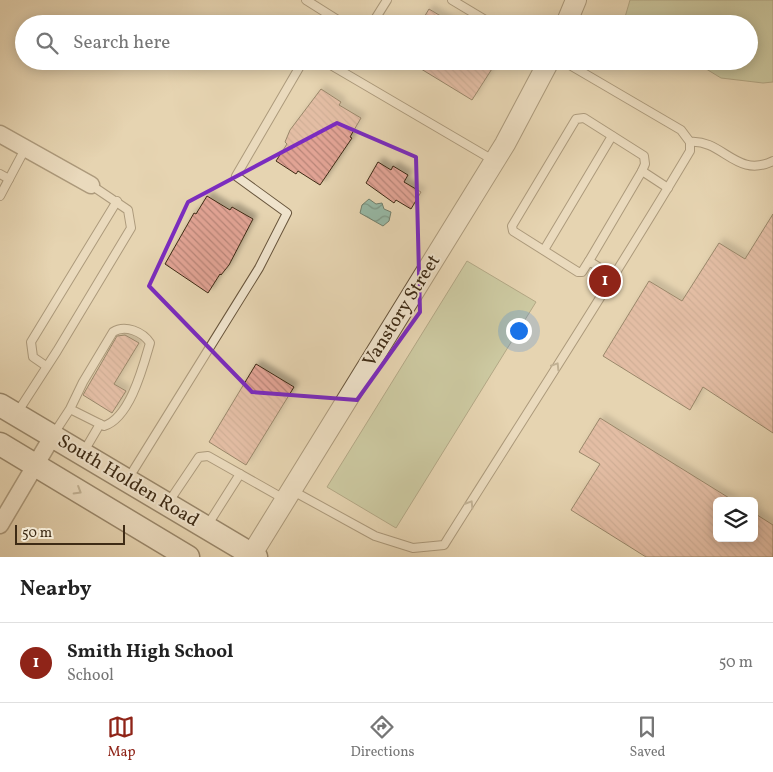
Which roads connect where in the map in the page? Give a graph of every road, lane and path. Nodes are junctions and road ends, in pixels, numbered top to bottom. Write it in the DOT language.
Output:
graph roads {
  1 [pos="306,0"];
  2 [pos="387,0"];
  3 [pos="452,0"];
  4 [pos="576,0"];
  5 [pos="330,15"];
  6 [pos="378,15"];
  7 [pos="477,15"];
  8 [pos="570,15"];
  9 [pos="298,70"];
  10 [pos="340,70"];
  11 [pos="544,70"];
  12 [pos="578,70"];
  13 [pos="0,134"];
  14 [pos="612,136"];
  15 [pos="690,142"];
  16 [pos="25,149"];
  17 [pos="495,160"];
  18 [pos="773,161"];
  19 [pos="642,171"];
  20 [pos="0,174"];
  21 [pos="9,179"];
  22 [pos="90,186"];
  23 [pos="668,188"];
  24 [pos="0,196"];
  25 [pos="117,201"];
  26 [pos="544,250"];
  27 [pos="589,261"];
  28 [pos="613,280"];
  29 [pos="46,366"];
  30 [pos="70,408"];
  31 [pos="8,410"];
  32 [pos="100,424"];
  33 [pos="52,437"];
  34 [pos="0,444"];
  35 [pos="82,455"];
  36 [pos="36,466"];
  37 [pos="240,474"];
  38 [pos="127,481"];
  39 [pos="289,495"];
  40 [pos="167,505"];
  41 [pos="0,525"];
  42 [pos="206,528"];
  43 [pos="253,556"];
  44 [pos="188,557"];
  1 -- 5 [label="lane"];
  2 -- 6 [label="lane"];
  3 -- 7 [label="lane"];
  4 -- 8 [label="street"];
  9 -- 38 [label="lane"];
  10 -- 17 [label="lane"];
  11 -- 17 [label="street, Vanstory Street"];
  12 -- 15 [label="lane"];
  13 -- 16 [label="street"];
  14 -- 19 [label="lane"];
  14 -- 26 [label="lane"];
  14 -- 26 [label="lane"];
  15 -- 18 [label="lane"];
  15 -- 23 [label="lane"];
  16 -- 21 [label="lane"];
  16 -- 22 [label="street"];
  17 -- 39 [label="street, Vanstory Street"];
  19 -- 23 [label="lane"];
  19 -- 27 [label="lane"];
  20 -- 21 [label="lane"];
  21 -- 24 [label="lane"];
  22 -- 25 [label="lane"];
  23 -- 28 [label="lane"];
  25 -- 29 [label="lane"];
  25 -- 29 [label="lane"];
  26 -- 27 [label="lane"];
  27 -- 28 [label="lane"];
  39 -- 28 [label="lane, one-way"];
  29 -- 31 [label="lane"];
  30 -- 32 [label="lane"];
  30 -- 32 [label="lane"];
  30 -- 33 [label="lane"];
  31 -- 33 [label="main road, South Holden Road"];
  32 -- 35 [label="lane"];
  33 -- 35 [label="main road, South Holden Road"];
  33 -- 36 [label="street"];
  34 -- 36 [label="main road, South Holden Road"];
  35 -- 38 [label="main road, South Holden Road"];
  36 -- 41 [label="street"];
  36 -- 44 [label="main road, South Holden Road, one-way"];
  37 -- 39 [label="lane"];
  37 -- 40 [label="lane"];
  37 -- 42 [label="lane"];
  38 -- 40 [label="main road, South Holden Road"];
  39 -- 43 [label="street, Vanstory Street"];
  40 -- 42 [label="main road, South Holden Road"];
  42 -- 43 [label="main road, South Holden Road"];
}
